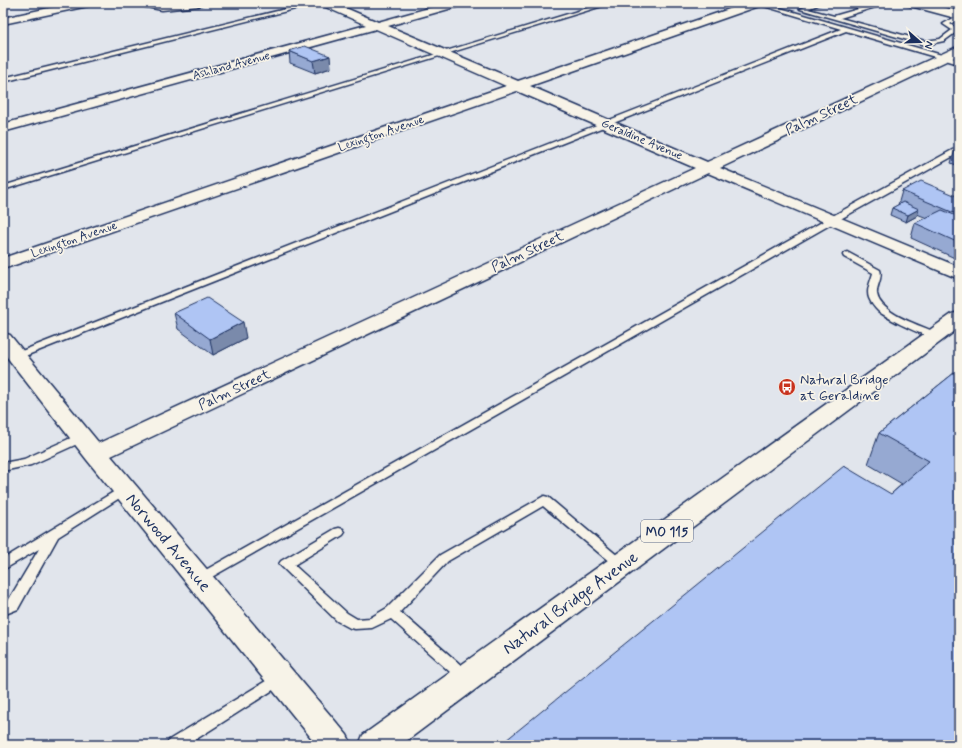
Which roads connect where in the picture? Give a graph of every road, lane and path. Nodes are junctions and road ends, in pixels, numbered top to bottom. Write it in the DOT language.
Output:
graph roads {
  1 [pos="88,3"];
  2 [pos="140,3"];
  3 [pos="198,3"];
  4 [pos="316,3"];
  5 [pos="325,3"];
  6 [pos="458,3"];
  7 [pos="609,3"];
  8 [pos="758,3"];
  9 [pos="819,3"];
  10 [pos="884,3"];
  11 [pos="911,3"];
  12 [pos="959,16"];
  13 [pos="834,18"];
  14 [pos="3,21"];
  15 [pos="377,25"];
  16 [pos="846,29"];
  17 [pos="442,53"];
  18 [pos="954,56"];
  19 [pos="3,80"];
  20 [pos="518,86"];
  21 [pos="606,124"];
  22 [pos="3,127"];
  23 [pos="959,150"];
  24 [pos="706,167"];
  25 [pos="3,188"];
  26 [pos="832,220"];
  27 [pos="847,255"];
  28 [pos="3,264"];
  29 [pos="959,274"];
  30 [pos="959,318"];
  31 [pos="935,335"];
  32 [pos="10,348"];
  33 [pos="88,446"];
  34 [pos="3,467"];
  35 [pos="125,489"];
  36 [pos="339,532"];
  37 [pos="55,533"];
  38 [pos="3,565"];
  39 [pos="621,565"];
  40 [pos="199,579"];
  41 [pos="3,610"];
  42 [pos="392,612"];
  43 [pos="281,678"];
  44 [pos="467,678"];
  45 [pos="178,744"];
  46 [pos="336,745"];
  47 [pos="375,745"];
  1 -- 14 [label="street"];
  2 -- 3 [label="street"];
  4 -- 19 [label="lane"];
  5 -- 15 [label="street, Geraldine Avenue"];
  6 -- 15 [label="street, Ashland Avenue"];
  7 -- 17 [label="lane"];
  8 -- 16 [label="lane"];
  8 -- 20 [label="street, Lexington Avenue"];
  9 -- 13 [label="lane"];
  10 -- 13 [label="lane"];
  11 -- 12 [label="main road"];
  12 -- 13 [label="lane"];
  15 -- 17 [label="street, Geraldine Avenue"];
  15 -- 22 [label="street, Ashland Avenue"];
  16 -- 18 [label="lane"];
  16 -- 21 [label="lane"];
  17 -- 20 [label="street, Geraldine Avenue"];
  17 -- 25 [label="lane"];
  18 -- 24 [label="street, Palm Street"];
  20 -- 21 [label="street, Geraldine Avenue"];
  20 -- 28 [label="street, Lexington Avenue"];
  21 -- 24 [label="street, Geraldine Avenue"];
  21 -- 32 [label="lane"];
  23 -- 26 [label="lane"];
  24 -- 26 [label="street, Geraldine Avenue"];
  24 -- 33 [label="street, Palm Street"];
  26 -- 29 [label="street, Geraldine Avenue"];
  26 -- 40 [label="lane"];
  27 -- 31 [label="lane"];
  30 -- 31 [label="main road, Natural Bridge Avenue / MO 115"];
  31 -- 39 [label="main road, Natural Bridge Avenue / MO 115"];
  32 -- 33 [label="street, Norwood Avenue"];
  33 -- 34 [label="lane"];
  33 -- 35 [label="street, Norwood Avenue"];
  35 -- 37 [label="lane"];
  35 -- 40 [label="street, Norwood Avenue"];
  36 -- 42 [label="lane"];
  37 -- 38 [label="lane"];
  37 -- 41 [label="lane"];
  39 -- 42 [label="lane"];
  39 -- 44 [label="main road, Natural Bridge Avenue / MO 115"];
  40 -- 43 [label="street, Norwood Avenue"];
  42 -- 44 [label="lane"];
  43 -- 45 [label="lane"];
  43 -- 46 [label="street, Norwood Avenue"];
  44 -- 47 [label="main road, Natural Bridge Avenue / MO 115"];
}
